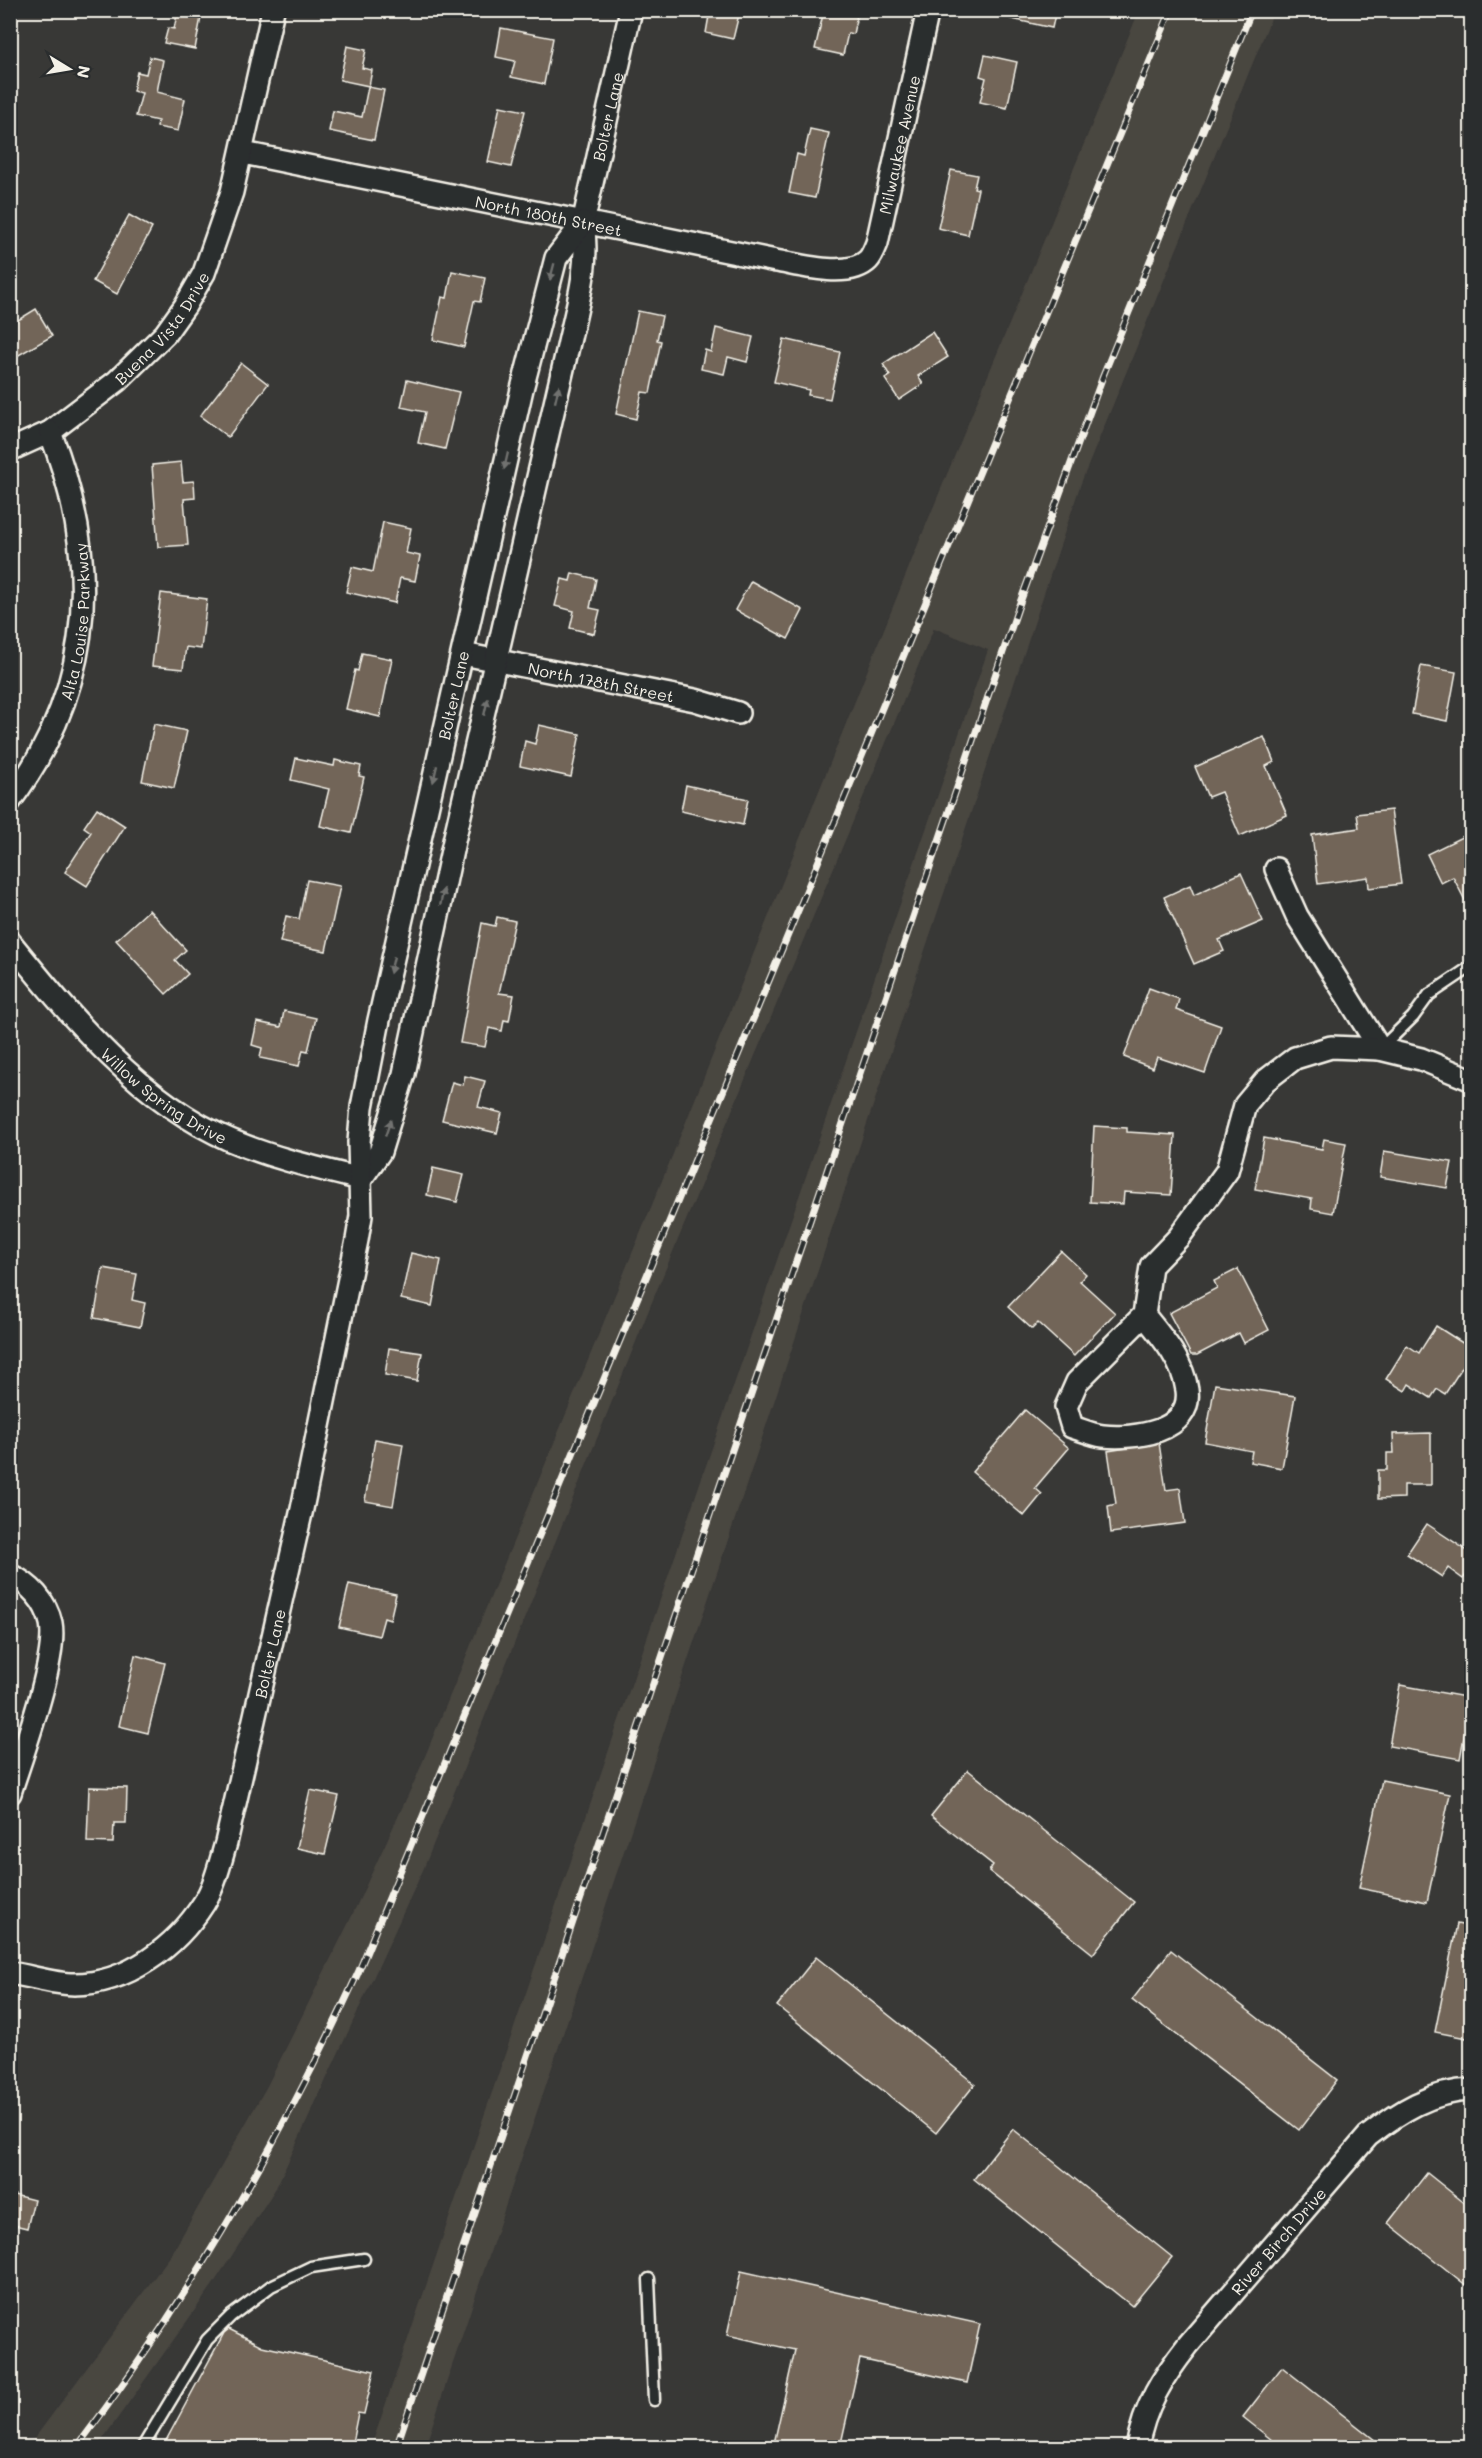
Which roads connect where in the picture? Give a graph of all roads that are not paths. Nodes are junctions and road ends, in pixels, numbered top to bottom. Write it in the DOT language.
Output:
graph roads {
  1 [pos="273,10"];
  2 [pos="631,10"];
  3 [pos="928,10"];
  4 [pos="243,153"];
  5 [pos="583,223"];
  6 [pos="854,269"];
  7 [pos="50,432"];
  8 [pos="10,450"];
  9 [pos="462,654"];
  10 [pos="497,661"];
  11 [pos="738,713"];
  12 [pos="10,801"];
  13 [pos="1276,869"];
  14 [pos="10,942"];
  15 [pos="1472,966"];
  16 [pos="1380,1049"];
  17 [pos="1472,1080"];
  18 [pos="361,1179"];
  19 [pos="1144,1316"];
  20 [pos="10,1575"];
  21 [pos="10,1793"];
  22 [pos="10,1973"];
  23 [pos="1472,2090"];
  24 [pos="364,2259"];
  25 [pos="650,2279"];
  26 [pos="654,2400"];
  27 [pos="142,2448"];
  28 [pos="1137,2448"];
  1 -- 4 [label="street, Buena Vista Drive"];
  2 -- 5 [label="street, Bolter Lane"];
  3 -- 6 [label="street, Milwaukee Avenue"];
  4 -- 5 [label="street, North 180th Street"];
  4 -- 7 [label="street, Buena Vista Drive"];
  5 -- 6 [label="street, North 180th Street"];
  5 -- 9 [label="street, Bolter Lane, one-way"];
  10 -- 5 [label="street, Bolter Lane, one-way"];
  7 -- 8 [label="street, Buena Vista Drive"];
  7 -- 12 [label="street, Alta Louise Parkway"];
  9 -- 10 [label="street, North 178th Street"];
  9 -- 18 [label="street, Bolter Lane, one-way"];
  10 -- 11 [label="street, North 178th Street"];
  18 -- 10 [label="street, Bolter Lane, one-way"];
  13 -- 16 [label="street"];
  14 -- 18 [label="street, Willow Spring Drive"];
  15 -- 16 [label="lane"];
  16 -- 17 [label="street"];
  16 -- 19 [label="street"];
  18 -- 22 [label="street, Bolter Lane"];
  19 -- 19 [label="street"];
  20 -- 21 [label="street"];
  23 -- 28 [label="street, River Birch Drive"];
  24 -- 27 [label="lane"];
  25 -- 26 [label="lane"];
}
